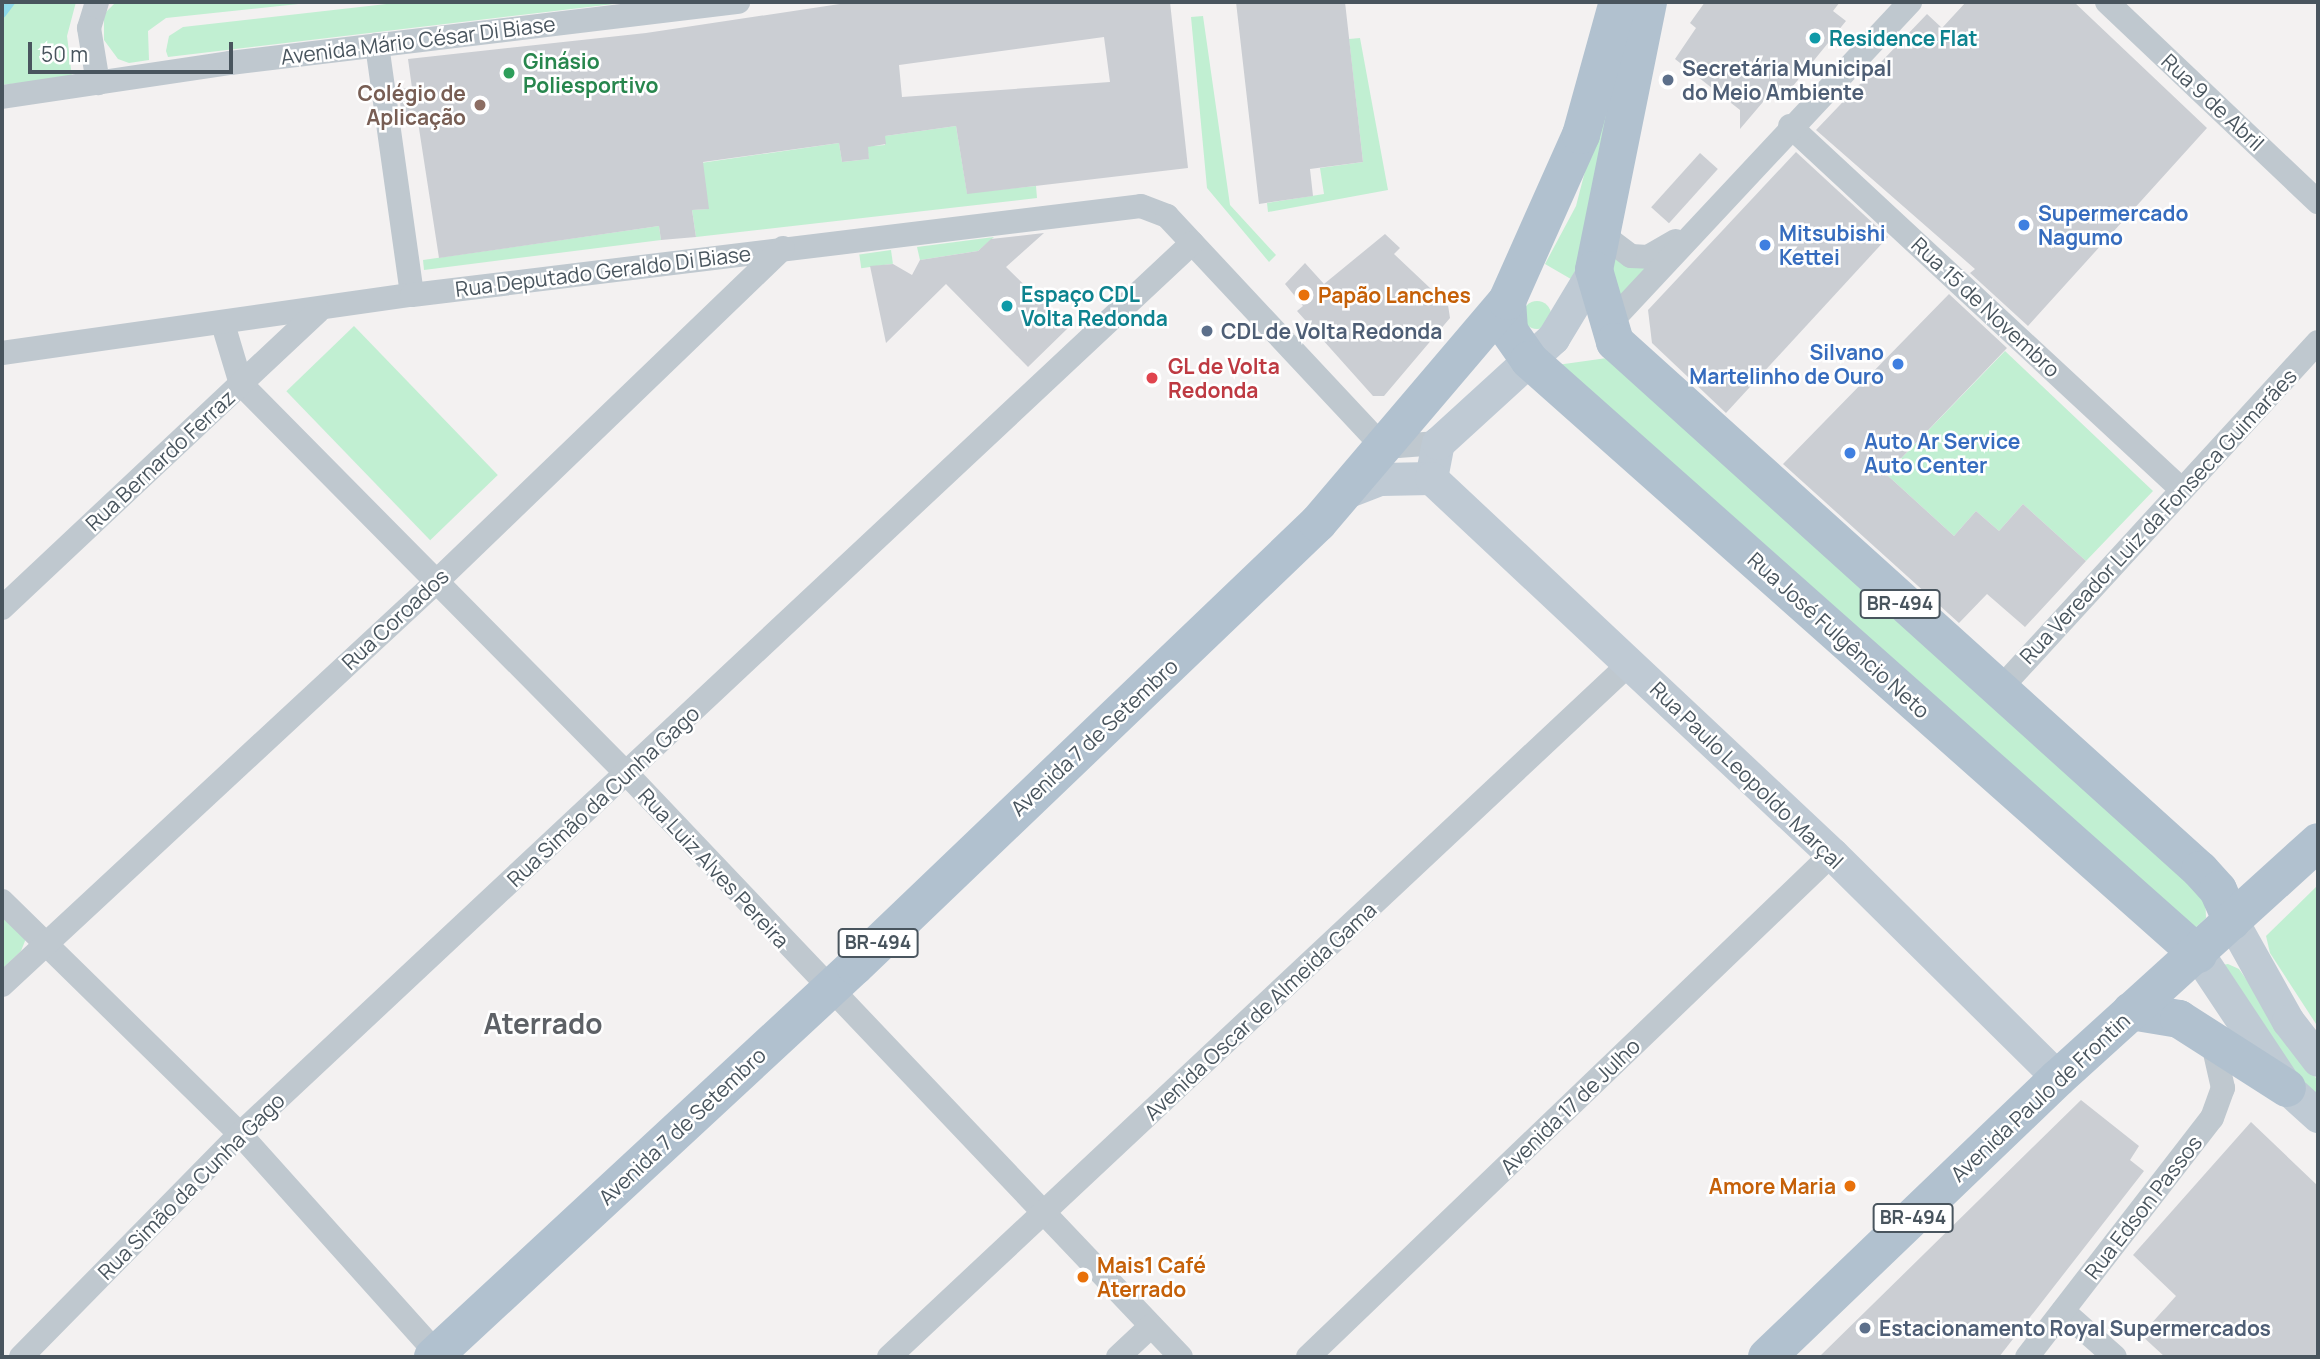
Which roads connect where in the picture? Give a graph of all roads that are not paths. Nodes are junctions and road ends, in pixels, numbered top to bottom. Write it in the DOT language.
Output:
graph roads {
  1 [pos="97,2"];
  2 [pos="738,2"];
  3 [pos="1667,2"];
  4 [pos="1910,2"];
  5 [pos="2107,2"];
  6 [pos="689,5"];
  7 [pos="1624,5"];
  8 [pos="377,45"];
  9 [pos="1638,62"];
  10 [pos="97,83"];
  11 [pos="2,97"];
  12 [pos="1790,126"];
  13 [pos="2318,202"];
  14 [pos="1602,214"];
  15 [pos="1697,226"];
  16 [pos="1192,243"];
  17 [pos="783,248"];
  18 [pos="1594,270"];
  19 [pos="412,295"];
  20 [pos="1507,301"];
  21 [pos="318,311"];
  22 [pos="223,324"];
  23 [pos="1606,327"];
  24 [pos="2318,342"];
  25 [pos="2,353"];
  26 [pos="1530,360"];
  27 [pos="241,384"];
  28 [pos="1383,442"];
  29 [pos="1438,443"];
  30 [pos="1430,478"];
  31 [pos="2181,489"];
  32 [pos="1343,493"];
  33 [pos="435,583"];
  34 [pos="2,608"];
  35 [pos="1630,663"];
  36 [pos="1997,691"];
  37 [pos="626,775"];
  38 [pos="2318,842"];
  39 [pos="1832,854"];
  40 [pos="2,901"];
  41 [pos="2232,921"];
  42 [pos="43,943"];
  43 [pos="2198,954"];
  44 [pos="2,985"];
  45 [pos="830,990"];
  46 [pos="2131,1011"];
  47 [pos="2213,1044"];
  48 [pos="2318,1060"];
  49 [pos="2058,1078"];
  50 [pos="2287,1088"];
  51 [pos="2318,1116"];
  52 [pos="240,1134"];
  53 [pos="1043,1215"];
  54 [pos="2063,1311"];
  55 [pos="1151,1326"];
  56 [pos="436,1356"];
  57 [pos="20,1357"];
  58 [pos="890,1357"];
  59 [pos="1118,1357"];
  60 [pos="1181,1357"];
  61 [pos="1308,1357"];
  62 [pos="1767,1357"];
  63 [pos="2027,1357"];
  64 [pos="2115,1357"];
  1 -- 10 [label="street"];
  2 -- 6 [label="street, Avenida Mário César Di Biase"];
  3 -- 9 [label="street, Avenida 7 de Setembro"];
  4 -- 12 [label="street"];
  5 -- 13 [label="street, Rua 9 de Abril"];
  6 -- 8 [label="street, Avenida Mário César Di Biase"];
  7 -- 9 [label="main road, Avenida 7 de Setembro"];
  7 -- 20 [label="main road, Avenida 7 de Setembro"];
  8 -- 10 [label="street, Avenida Mário César Di Biase"];
  8 -- 19 [label="street"];
  9 -- 14 [label="main road, Avenida 7 de Setembro"];
  10 -- 11 [label="street, Avenida Mário César Di Biase"];
  12 -- 15 [label="street"];
  12 -- 31 [label="street, Rua 15 de Novembro"];
  14 -- 15 [label="street"];
  14 -- 18 [label="main road, Avenida 7 de Setembro"];
  15 -- 23 [label="street"];
  16 -- 17 [label="street, Rua Deputado Geraldo Di Biase"];
  16 -- 28 [label="street"];
  16 -- 37 [label="street, Rua Simão da Cunha Gago"];
  17 -- 19 [label="street, Rua Deputado Geraldo Di Biase"];
  17 -- 33 [label="street, Rua Coroados"];
  18 -- 23 [label="main road, BR-494"];
  18 -- 26 [label="street, Avenida 7 de Setembro"];
  19 -- 21 [label="street, Rua Deputado Geraldo Di Biase"];
  20 -- 26 [label="main road, Rua José Fulgêncio Neto"];
  20 -- 28 [label="main road, Avenida 7 de Setembro"];
  21 -- 22 [label="street, Rua Deputado Geraldo Di Biase"];
  21 -- 27 [label="street, Rua Bernardo Ferraz"];
  22 -- 25 [label="street, Rua Deputado Geraldo Di Biase"];
  22 -- 27 [label="street"];
  23 -- 36 [label="main road, BR-494"];
  24 -- 31 [label="street, Rua Vereador Luiz da Fonseca Guimarães"];
  26 -- 29 [label="street, Avenida 7 de Setembro"];
  26 -- 43 [label="main road, Rua José Fulgêncio Neto / BR-494"];
  27 -- 33 [label="street, Rua Luiz Alves Pereira"];
  27 -- 34 [label="street, Rua Bernardo Ferraz"];
  28 -- 29 [label="street"];
  28 -- 32 [label="main road, Avenida 7 de Setembro"];
  29 -- 30 [label="street"];
  30 -- 32 [label="street"];
  30 -- 35 [label="street, Rua Paulo Leopoldo Marçal"];
  31 -- 36 [label="street, Rua Vereador Luiz da Fonseca Guimarães"];
  32 -- 45 [label="main road, Avenida 7 de Setembro / BR-494"];
  33 -- 37 [label="street, Rua Luiz Alves Pereira"];
  33 -- 42 [label="street, Rua Coroados"];
  35 -- 39 [label="street, Rua Paulo Leopoldo Marçal"];
  35 -- 53 [label="street, Avenida Oscar de Almeida Gama"];
  36 -- 41 [label="main road, BR-494"];
  37 -- 45 [label="street, Rua Luiz Alves Pereira"];
  37 -- 52 [label="street, Rua Simão da Cunha Gago"];
  38 -- 41 [label="main road, Avenida Paulo de Frontin / BR-494"];
  39 -- 49 [label="street, Rua Paulo Leopoldo Marçal"];
  39 -- 61 [label="street, Avenida 17 de Julho"];
  40 -- 42 [label="street"];
  41 -- 43 [label="main road, Avenida Paulo de Frontin / BR-494"];
  41 -- 48 [label="street"];
  42 -- 44 [label="street, Rua Coroados"];
  42 -- 52 [label="street"];
  43 -- 46 [label="main road, Avenida Paulo de Frontin / BR-494"];
  43 -- 50 [label="street"];
  45 -- 53 [label="street, Rua Luiz Alves Pereira"];
  45 -- 56 [label="main road, Avenida 7 de Setembro / BR-494"];
  46 -- 47 [label="main road"];
  46 -- 49 [label="main road, Avenida Paulo de Frontin / BR-494"];
  47 -- 50 [label="main road"];
  47 -- 54 [label="street, Rua Edson Passos"];
  49 -- 62 [label="main road, Avenida Paulo de Frontin / BR-494"];
  50 -- 51 [label="street"];
  52 -- 56 [label="street"];
  52 -- 57 [label="street, Rua Simão da Cunha Gago"];
  53 -- 55 [label="street, Rua Luiz Alves Pereira"];
  53 -- 58 [label="street, Avenida Oscar de Almeida Gama"];
  54 -- 63 [label="street, Rua Edson Passos"];
  54 -- 64 [label="street"];
  55 -- 59 [label="street"];
  55 -- 60 [label="street, Rua Luiz Alves Pereira"];
}
